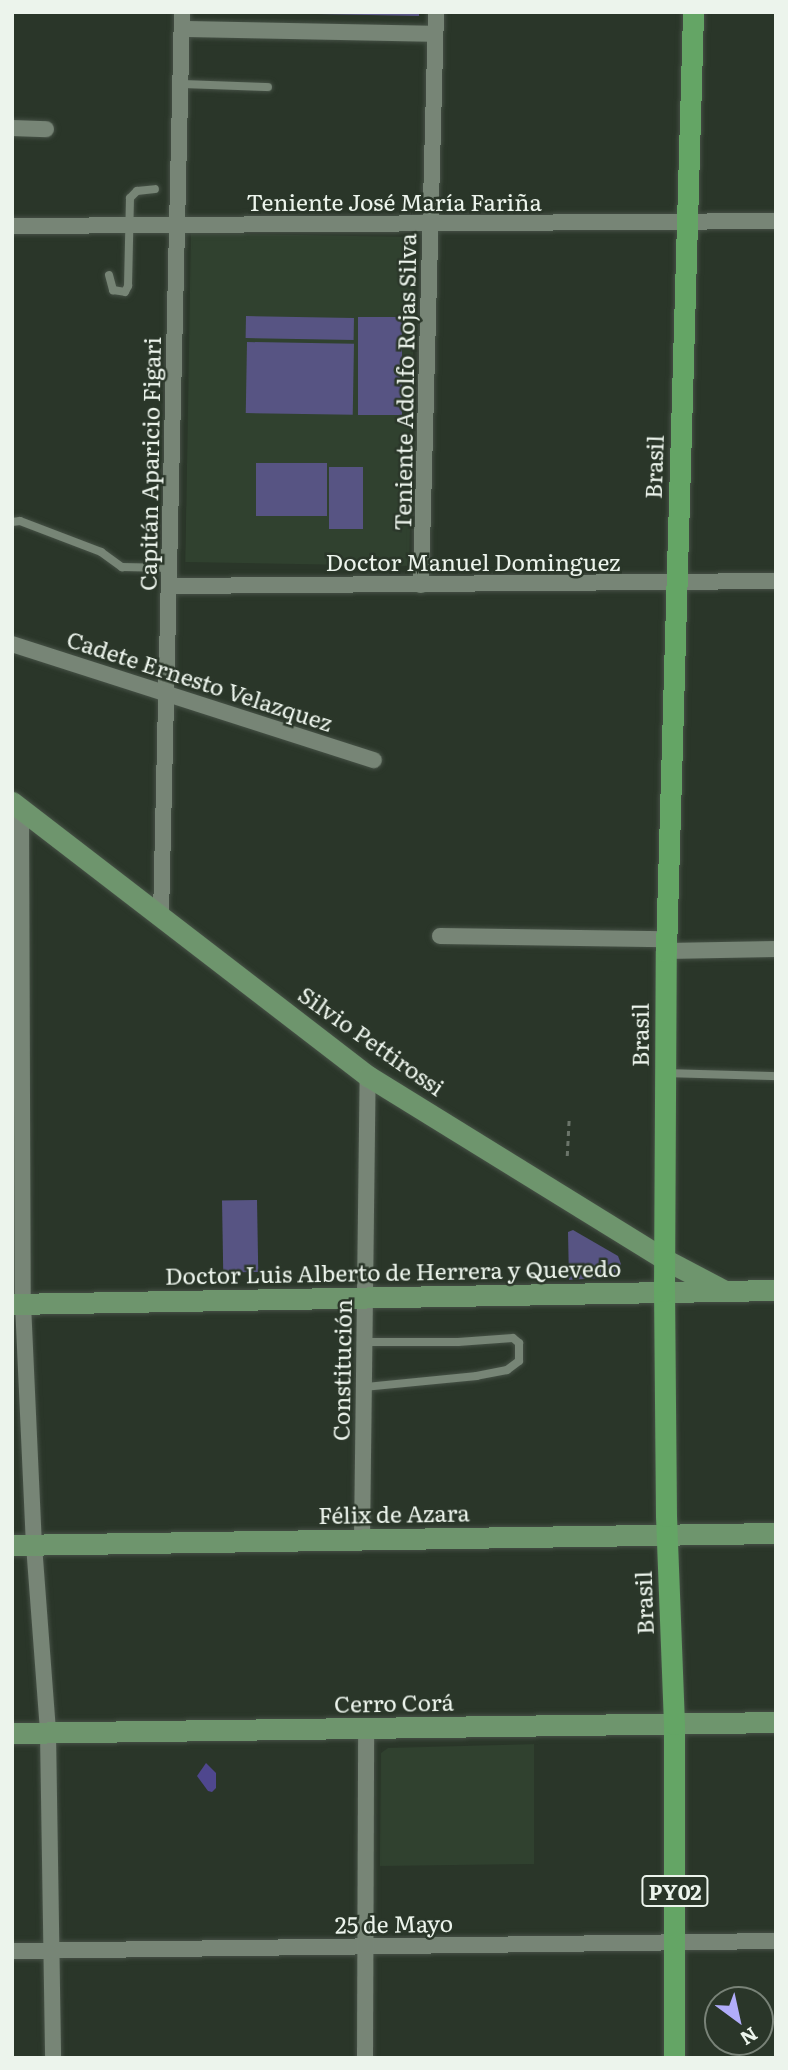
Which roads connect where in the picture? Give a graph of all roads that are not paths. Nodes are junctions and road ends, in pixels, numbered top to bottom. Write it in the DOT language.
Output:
graph roads {
  1 [pos="436,12"];
  2 [pos="693,12"];
  3 [pos="182,20"];
  4 [pos="435,34"];
  5 [pos="180,84"];
  6 [pos="268,87"];
  7 [pos="12,128"];
  8 [pos="47,129"];
  9 [pos="155,189"];
  10 [pos="776,221"];
  11 [pos="686,222"];
  12 [pos="430,223"];
  13 [pos="176,225"];
  14 [pos="12,226"];
  15 [pos="129,226"];
  16 [pos="108,275"];
  17 [pos="12,522"];
  18 [pos="171,568"];
  19 [pos="776,581"];
  20 [pos="676,582"];
  21 [pos="422,585"];
  22 [pos="171,586"];
  23 [pos="12,645"];
  24 [pos="166,694"];
  25 [pos="374,760"];
  26 [pos="17,805"];
  27 [pos="161,916"];
  28 [pos="440,936"];
  29 [pos="666,945"];
  30 [pos="776,949"];
  31 [pos="665,1073"];
  32 [pos="368,1076"];
  33 [pos="776,1076"];
  34 [pos="664,1259"];
  35 [pos="723,1290"];
  36 [pos="776,1290"];
  37 [pos="664,1291"];
  38 [pos="364,1300"];
  39 [pos="18,1304"];
  40 [pos="364,1342"];
  41 [pos="363,1387"];
  42 [pos="776,1533"];
  43 [pos="666,1534"];
  44 [pos="362,1539"];
  45 [pos="12,1545"];
  46 [pos="34,1545"];
  47 [pos="776,1722"];
  48 [pos="674,1724"];
  49 [pos="366,1728"];
  50 [pos="12,1733"];
  51 [pos="48,1733"];
  52 [pos="776,1941"];
  53 [pos="675,1942"];
  54 [pos="365,1946"];
  55 [pos="54,1950"];
  56 [pos="12,1951"];
  57 [pos="53,2058"];
  58 [pos="365,2058"];
  59 [pos="674,2058"];
  1 -- 4 [label="street, Teniente Adolfo Rojas Silva"];
  2 -- 11 [label="main road, Brasil"];
  3 -- 4 [label="street"];
  3 -- 5 [label="street, Capitán Aparicio Figari"];
  4 -- 12 [label="street, Teniente Adolfo Rojas Silva"];
  5 -- 6 [label="lane"];
  5 -- 13 [label="street, Capitán Aparicio Figari"];
  7 -- 8 [label="street"];
  9 -- 15 [label="lane"];
  10 -- 11 [label="street, Teniente José María Fariña"];
  11 -- 12 [label="street, Teniente José María Fariña"];
  11 -- 20 [label="main road, Brasil"];
  12 -- 13 [label="street, Teniente José María Fariña"];
  12 -- 21 [label="street, Teniente Adolfo Rojas Silva"];
  13 -- 15 [label="street, Teniente José María Fariña"];
  13 -- 18 [label="street, Capitán Aparicio Figari"];
  14 -- 15 [label="street, Teniente José María Fariña"];
  15 -- 16 [label="lane"];
  17 -- 18 [label="lane"];
  18 -- 22 [label="street, Capitán Aparicio Figari"];
  19 -- 20 [label="street, Doctor Manuel Dominguez"];
  20 -- 21 [label="street, Doctor Manuel Dominguez"];
  20 -- 29 [label="main road, Brasil"];
  21 -- 22 [label="street, Doctor Manuel Dominguez"];
  22 -- 24 [label="street, Capitán Aparicio Figari"];
  23 -- 24 [label="street, Cadete Ernesto Velazquez"];
  24 -- 25 [label="street, Cadete Ernesto Velazquez"];
  24 -- 27 [label="street, Capitán Aparicio Figari"];
  26 -- 27 [label="street, Silvio Pettirossi"];
  26 -- 39 [label="street"];
  27 -- 32 [label="street, Silvio Pettirossi"];
  28 -- 29 [label="street"];
  29 -- 30 [label="street"];
  29 -- 31 [label="main road, Brasil"];
  31 -- 33 [label="lane"];
  31 -- 34 [label="main road, Brasil"];
  32 -- 34 [label="street, Silvio Pettirossi"];
  32 -- 38 [label="street, Constitución"];
  34 -- 35 [label="street, Silvio Pettirossi"];
  34 -- 37 [label="main road, Brasil"];
  35 -- 36 [label="street, Doctor Luis Alberto de Herrera y Quevedo"];
  35 -- 37 [label="street, Doctor Luis Alberto de Herrera y Quevedo"];
  37 -- 38 [label="street, Doctor Luis Alberto de Herrera y Quevedo"];
  37 -- 43 [label="main road, Brasil"];
  38 -- 39 [label="street, Doctor Luis Alberto de Herrera y Quevedo"];
  38 -- 40 [label="street, Constitución"];
  39 -- 46 [label="street"];
  40 -- 41 [label="street, Constitución"];
  40 -- 41 [label="lane"];
  41 -- 44 [label="street, Constitución"];
  42 -- 43 [label="street, Félix de Azara"];
  43 -- 44 [label="street, Félix de Azara"];
  43 -- 48 [label="main road, Brasil / PY02"];
  44 -- 46 [label="street, Félix de Azara"];
  45 -- 46 [label="street, Félix de Azara"];
  46 -- 51 [label="street"];
  47 -- 48 [label="street, Cerro Corá"];
  48 -- 49 [label="street, Cerro Corá"];
  48 -- 53 [label="main road, Brasil / PY02"];
  49 -- 51 [label="street, Cerro Corá"];
  49 -- 54 [label="street"];
  50 -- 51 [label="street, Cerro Corá"];
  51 -- 55 [label="street"];
  52 -- 53 [label="street, 25 de Mayo"];
  53 -- 54 [label="street, 25 de Mayo"];
  53 -- 59 [label="main road, Brasil / PY02"];
  54 -- 55 [label="street, 25 de Mayo"];
  54 -- 58 [label="street"];
  55 -- 56 [label="street, 25 de Mayo"];
  55 -- 57 [label="street"];
}
